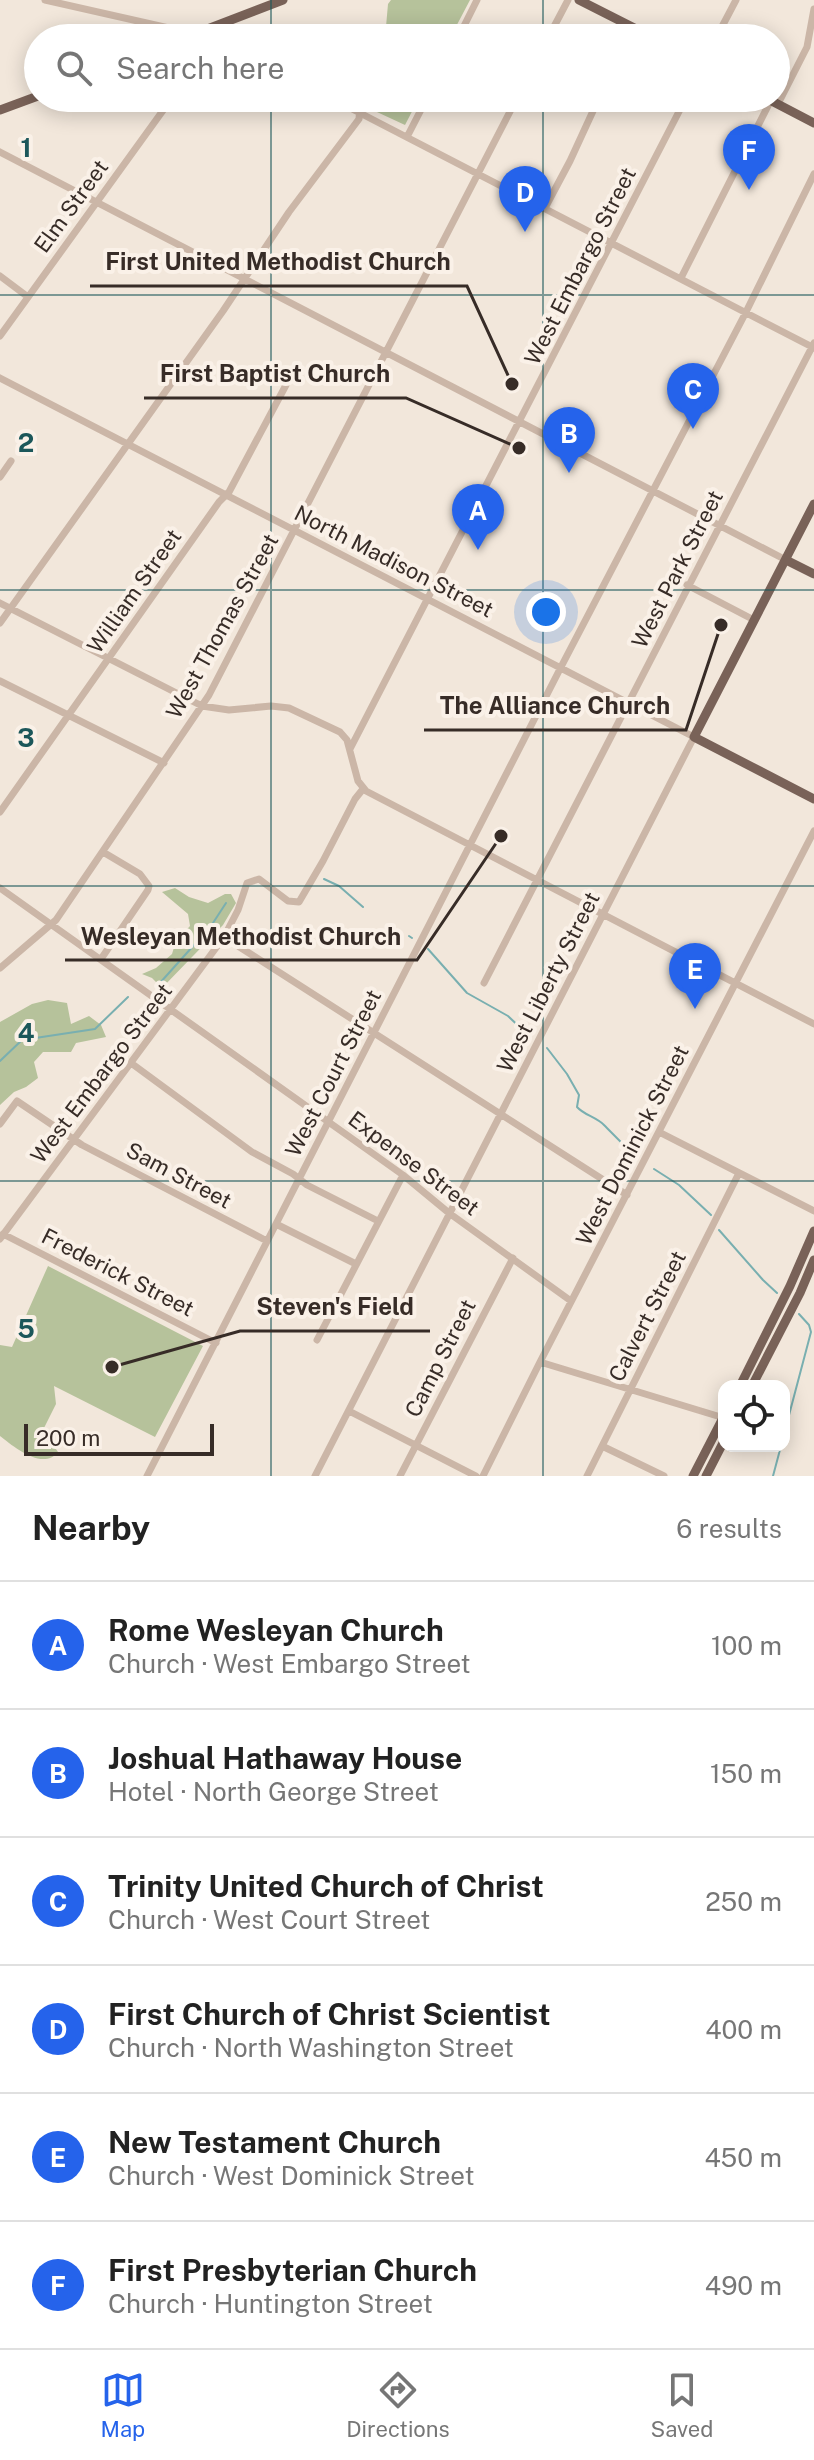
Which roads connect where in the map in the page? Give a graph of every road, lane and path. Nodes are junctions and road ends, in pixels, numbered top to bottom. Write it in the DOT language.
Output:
graph roads {
  1 [pos="45,0"];
  2 [pos="283,0"];
  3 [pos="477,0"];
  4 [pos="568,0"];
  5 [pos="579,0"];
  6 [pos="736,0"];
  7 [pos="270,2"];
  8 [pos="814,9"];
  9 [pos="141,24"];
  10 [pos="218,24"];
  11 [pos="465,24"];
  12 [pos="555,24"];
  13 [pos="618,24"];
  14 [pos="723,24"];
  15 [pos="811,48"];
  16 [pos="790,77"];
  17 [pos="24,101"];
  18 [pos="0,110"];
  19 [pos="790,110"];
  20 [pos="162,112"];
  21 [pos="420,112"];
  22 [pos="510,112"];
  23 [pos="593,112"];
  24 [pos="679,112"];
  25 [pos="766,112"];
  26 [pos="360,113"];
  27 [pos="814,123"];
  28 [pos="407,137"];
  29 [pos="0,152"];
  30 [pos="478,173"];
  31 [pos="814,174"];
  32 [pos="96,202"];
  33 [pos="545,208"];
  34 [pos="612,242"];
  35 [pos="0,276"];
  36 [pos="681,278"];
  37 [pos="246,279"];
  38 [pos="28,297"];
  39 [pos="745,314"];
  40 [pos="0,336"];
  41 [pos="813,346"];
  42 [pos="386,351"];
  43 [pos="0,378"];
  44 [pos="286,385"];
  45 [pos="520,420"];
  46 [pos="127,444"];
  47 [pos="11,461"];
  48 [pos="0,477"];
  49 [pos="653,490"];
  50 [pos="226,494"];
  51 [pos="814,504"];
  52 [pos="719,525"];
  53 [pos="295,530"];
  54 [pos="786,560"];
  55 [pos="814,574"];
  56 [pos="687,585"];
  57 [pos="429,598"];
  58 [pos="0,603"];
  59 [pos="10,608"];
  60 [pos="754,620"];
  61 [pos="0,623"];
  62 [pos="108,659"];
  63 [pos="561,667"];
  64 [pos="0,681"];
  65 [pos="629,702"];
  66 [pos="202,706"];
  67 [pos="68,715"];
  68 [pos="694,737"];
  69 [pos="350,749"];
  70 [pos="164,763"];
  71 [pos="363,789"];
  72 [pos="814,799"];
  73 [pos="0,812"];
  74 [pos="814,831"];
  75 [pos="471,845"];
  76 [pos="103,852"];
  77 [pos="537,880"];
  78 [pos="0,888"];
  79 [pos="602,916"];
  80 [pos="52,925"];
  81 [pos="224,937"];
  82 [pos="101,959"];
  83 [pos="0,968"];
  84 [pos="484,983"];
  85 [pos="734,983"];
  86 [pos="171,1009"];
  87 [pos="814,1024"];
  88 [pos="375,1033"];
  89 [pos="131,1063"];
  90 [pos="499,1115"];
  91 [pos="328,1122"];
  92 [pos="0,1124"];
  93 [pos="659,1132"];
  94 [pos="74,1140"];
  95 [pos="739,1173"];
  96 [pos="403,1175"];
  97 [pos="299,1179"];
  98 [pos="627,1195"];
  99 [pos="814,1211"];
  100 [pos="449,1213"];
  101 [pos="378,1221"];
  102 [pos="276,1224"];
  103 [pos="814,1231"];
  104 [pos="2,1236"];
  105 [pos="267,1241"];
  106 [pos="513,1258"];
  107 [pos="814,1260"];
  108 [pos="356,1264"];
  109 [pos="571,1301"];
  110 [pos="317,1340"];
  111 [pos="216,1343"];
  112 [pos="540,1362"];
  113 [pos="743,1380"];
  114 [pos="755,1380"];
  115 [pos="629,1390"];
  116 [pos="349,1411"];
  117 [pos="718,1415"];
  118 [pos="718,1428"];
  119 [pos="416,1444"];
  120 [pos="602,1446"];
  121 [pos="718,1452"];
  122 [pos="147,1476"];
  123 [pos="315,1476"];
  124 [pos="400,1476"];
  125 [pos="476,1476"];
  126 [pos="483,1476"];
  127 [pos="587,1476"];
  128 [pos="664,1476"];
  129 [pos="693,1476"];
  130 [pos="706,1476"];
  1 -- 9 [label="street"];
  2 -- 7 [label="main road"];
  3 -- 11 [label="street"];
  4 -- 12 [label="street"];
  5 -- 13 [label="main road"];
  6 -- 14 [label="street"];
  7 -- 10 [label="main road"];
  8 -- 15 [label="street"];
  15 -- 16 [label="street"];
  17 -- 18 [label="main road"];
  19 -- 27 [label="main road"];
  20 -- 32 [label="street, Elm Street"];
  21 -- 28 [label="street"];
  22 -- 30 [label="street, West Thomas Street"];
  23 -- 33 [label="street"];
  24 -- 34 [label="street, West Embargo Street"];
  25 -- 36 [label="street"];
  26 -- 28 [label="street"];
  26 -- 37 [label="street"];
  28 -- 30 [label="street"];
  29 -- 32 [label="street"];
  30 -- 33 [label="street"];
  30 -- 42 [label="street, West Thomas Street"];
  31 -- 39 [label="street, West Court Street"];
  32 -- 37 [label="street"];
  32 -- 38 [label="street, Elm Street"];
  33 -- 34 [label="street"];
  34 -- 36 [label="street"];
  34 -- 45 [label="street, West Embargo Street"];
  35 -- 38 [label="street"];
  36 -- 39 [label="street"];
  37 -- 42 [label="street"];
  37 -- 46 [label="street"];
  38 -- 40 [label="street, Elm Street"];
  39 -- 41 [label="street"];
  39 -- 49 [label="street, West Court Street"];
  41 -- 52 [label="street, West Park Street"];
  42 -- 45 [label="street"];
  42 -- 53 [label="street, West Thomas Street"];
  43 -- 46 [label="street, North Madison Street"];
  44 -- 50 [label="street, William Street"];
  45 -- 49 [label="street"];
  45 -- 57 [label="street, West Embargo Street"];
  46 -- 50 [label="street, North Madison Street"];
  46 -- 59 [label="street"];
  47 -- 48 [label="street"];
  49 -- 52 [label="street"];
  49 -- 63 [label="street, West Court Street"];
  50 -- 53 [label="street, North Madison Street"];
  50 -- 62 [label="street, William Street"];
  51 -- 54 [label="main road, West Liberty Street"];
  52 -- 54 [label="street"];
  52 -- 56 [label="street, West Park Street"];
  53 -- 57 [label="street, North Madison Street"];
  53 -- 66 [label="street, West Thomas Street"];
  54 -- 55 [label="main road"];
  54 -- 60 [label="main road, West Liberty Street"];
  56 -- 60 [label="street"];
  56 -- 65 [label="street, West Park Street"];
  57 -- 63 [label="street, North Madison Street"];
  57 -- 69 [label="street, West Embargo Street"];
  58 -- 59 [label="street"];
  59 -- 61 [label="street"];
  59 -- 62 [label="street"];
  60 -- 68 [label="main road, West Liberty Street"];
  62 -- 66 [label="street"];
  62 -- 67 [label="street, William Street"];
  63 -- 65 [label="street, North Madison Street"];
  63 -- 75 [label="street, West Court Street"];
  64 -- 67 [label="street"];
  65 -- 68 [label="street, North Madison Street"];
  65 -- 77 [label="street, West Park Street"];
  66 -- 69 [label="street"];
  66 -- 70 [label="street, West Thomas Street"];
  67 -- 70 [label="street"];
  67 -- 73 [label="street, William Street"];
  68 -- 72 [label="main road, North Madison Street"];
  68 -- 79 [label="street, West Liberty Street"];
  69 -- 71 [label="street"];
  70 -- 76 [label="street, West Thomas Street"];
  71 -- 75 [label="street"];
  71 -- 81 [label="street, West Embargo Street"];
  74 -- 85 [label="street, West Dominick Street"];
  75 -- 77 [label="street"];
  75 -- 88 [label="street, West Court Street"];
  76 -- 80 [label="street, West Thomas Street"];
  76 -- 82 [label="street"];
  77 -- 79 [label="street"];
  77 -- 84 [label="street, West Park Street"];
  78 -- 80 [label="street, Expense Street"];
  79 -- 85 [label="street"];
  79 -- 90 [label="street, West Liberty Street"];
  80 -- 82 [label="street, Expense Street"];
  80 -- 83 [label="street, West Thomas Street"];
  81 -- 86 [label="street, West Embargo Street"];
  81 -- 88 [label="street"];
  82 -- 86 [label="street, Expense Street"];
  85 -- 87 [label="street"];
  85 -- 93 [label="street, West Dominick Street"];
  86 -- 89 [label="street, West Embargo Street"];
  86 -- 91 [label="street, Expense Street"];
  88 -- 90 [label="street"];
  88 -- 91 [label="street, West Court Street"];
  89 -- 94 [label="street, West Embargo Street"];
  89 -- 97 [label="street"];
  90 -- 98 [label="street"];
  90 -- 100 [label="street, West Liberty Street"];
  91 -- 96 [label="street, Expense Street"];
  91 -- 97 [label="street, West Court Street"];
  92 -- 94 [label="street, Sam Street"];
  93 -- 95 [label="street"];
  93 -- 98 [label="street, West Dominick Street"];
  94 -- 104 [label="street, West Embargo Street"];
  94 -- 105 [label="street, Sam Street"];
  95 -- 99 [label="street"];
  95 -- 115 [label="street, Calvert Street"];
  96 -- 100 [label="street, Expense Street"];
  96 -- 101 [label="street"];
  97 -- 101 [label="street"];
  97 -- 102 [label="street, West Court Street"];
  98 -- 109 [label="street, West Dominick Street"];
  100 -- 106 [label="street, Expense Street"];
  100 -- 116 [label="street, West Liberty Street"];
  101 -- 108 [label="street"];
  102 -- 105 [label="street, West Court Street"];
  102 -- 108 [label="street"];
  103 -- 113 [label="main road"];
  104 -- 111 [label="street, Frederick Street"];
  105 -- 111 [label="street, West Court Street"];
  106 -- 109 [label="street, Expense Street"];
  106 -- 119 [label="street, Camp Street"];
  107 -- 114 [label="main road"];
  108 -- 110 [label="street"];
  109 -- 112 [label="street, West Dominick Street"];
  111 -- 122 [label="street, West Court Street"];
  112 -- 115 [label="street"];
  112 -- 126 [label="street, West Dominick Street"];
  115 -- 117 [label="street"];
  115 -- 120 [label="street, Calvert Street"];
  116 -- 119 [label="street"];
  116 -- 123 [label="street, West Liberty Street"];
  118 -- 129 [label="main road"];
  119 -- 124 [label="street, Camp Street"];
  119 -- 125 [label="street"];
  120 -- 127 [label="street, Calvert Street"];
  120 -- 128 [label="street"];
  121 -- 130 [label="main road"];
}
